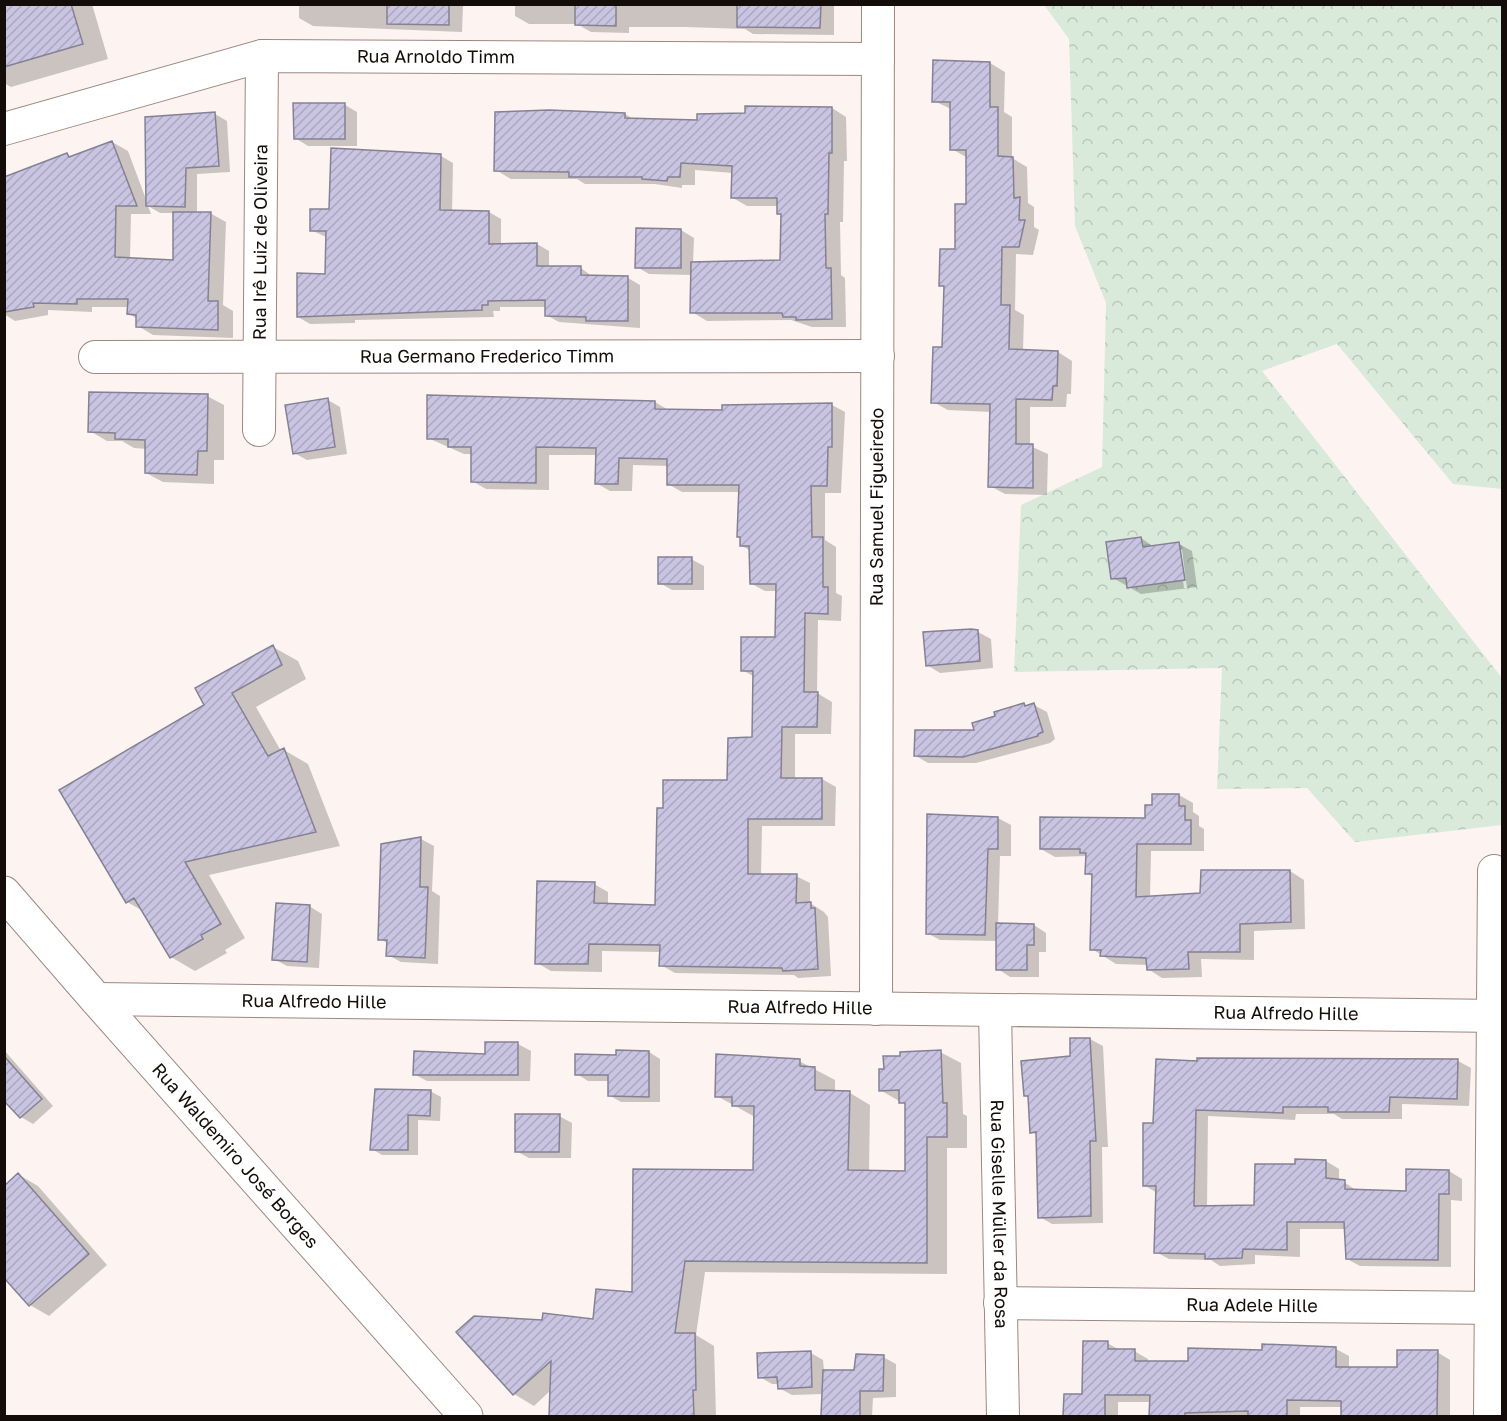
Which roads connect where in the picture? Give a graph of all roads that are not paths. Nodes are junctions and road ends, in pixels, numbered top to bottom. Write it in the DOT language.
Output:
graph roads {
  1 [pos="878,4"];
  2 [pos="262,56"];
  3 [pos="878,59"];
  4 [pos="4,129"];
  5 [pos="878,356"];
  6 [pos="95,357"];
  7 [pos="260,357"];
  8 [pos="259,430"];
  9 [pos="1494,871"];
  10 [pos="4,893"];
  11 [pos="96,999"];
  12 [pos="876,1009"];
  13 [pos="995,1010"];
  14 [pos="1498,1016"];
  15 [pos="1000,1303"];
  16 [pos="1497,1308"];
  17 [pos="466,1416"];
  18 [pos="1003,1416"];
  19 [pos="1490,1416"];
  1 -- 3 [label="street, Rua Samuel Figueiredo"];
  2 -- 3 [label="street, Rua Arnoldo Timm"];
  2 -- 4 [label="street, Rua Arnoldo Timm"];
  2 -- 7 [label="street, Rua Irê Luiz de Oliveira"];
  3 -- 5 [label="street, Rua Samuel Figueiredo"];
  5 -- 7 [label="street, Rua Germano Frederico Timm"];
  5 -- 12 [label="street, Rua Samuel Figueiredo"];
  6 -- 7 [label="street, Rua Germano Frederico Timm"];
  7 -- 8 [label="street, Rua Irê Luiz de Oliveira"];
  9 -- 14 [label="street"];
  10 -- 11 [label="main road, Rua Waldemiro José Borges"];
  11 -- 12 [label="street, Rua Alfredo Hille"];
  11 -- 17 [label="main road, Rua Waldemiro José Borges"];
  12 -- 13 [label="street, Rua Alfredo Hille"];
  13 -- 14 [label="street, Rua Alfredo Hille"];
  13 -- 15 [label="street, Rua Giselle Müller da Rosa"];
  14 -- 16 [label="street"];
  15 -- 16 [label="street, Rua Adele Hille"];
  15 -- 18 [label="street, Rua Giselle Müller da Rosa"];
  16 -- 19 [label="street"];
}
